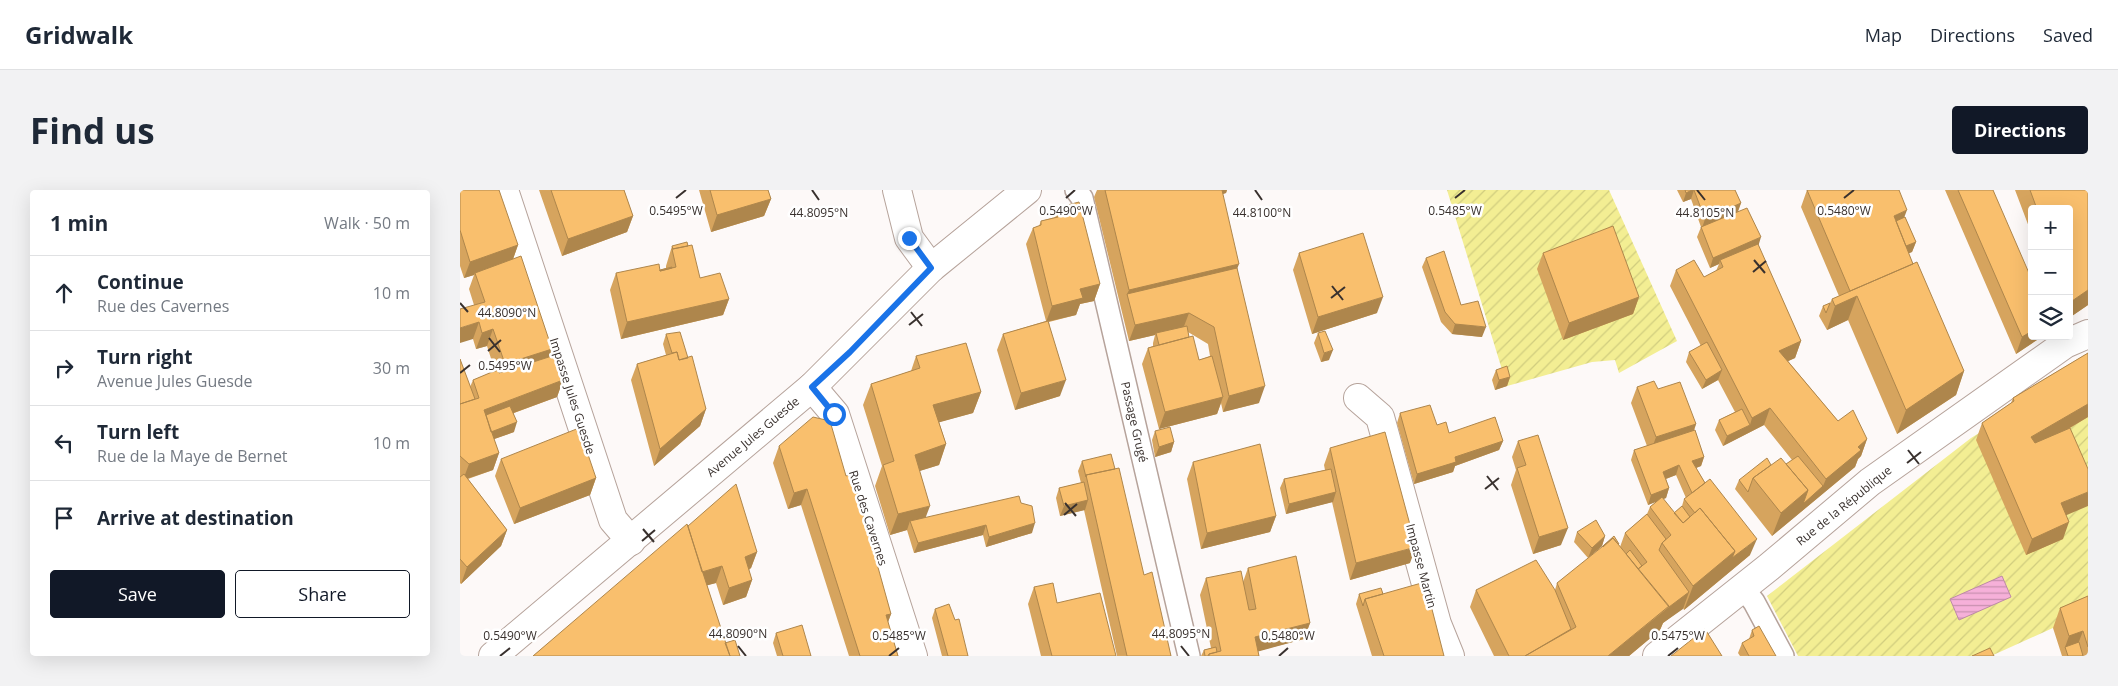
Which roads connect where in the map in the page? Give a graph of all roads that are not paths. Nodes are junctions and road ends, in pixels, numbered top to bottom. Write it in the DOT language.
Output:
graph roads {
  1 [pos="504,190"];
  2 [pos="897,190"];
  3 [pos="1027,190"];
  4 [pos="1076,190"];
  5 [pos="931,268"];
  6 [pos="2088,334"];
  7 [pos="812,387"];
  8 [pos="1358,398"];
  9 [pos="631,541"];
  10 [pos="1743,588"];
  11 [pos="492,656"];
  12 [pos="913,656"];
  13 [pos="1189,656"];
  14 [pos="1450,656"];
  15 [pos="1657,656"];
  16 [pos="1783,656"];
  1 -- 9 [label="street, Impasse Jules Guesde"];
  2 -- 5 [label="street"];
  3 -- 5 [label="street, Avenue Jules Guesde"];
  4 -- 13 [label="lane, Passage Grugé"];
  5 -- 7 [label="street, Avenue Jules Guesde"];
  6 -- 10 [label="street, Rue de la République"];
  7 -- 9 [label="street, Avenue Jules Guesde"];
  7 -- 12 [label="street, Rue des Cavernes"];
  8 -- 14 [label="street, Impasse Martin"];
  9 -- 11 [label="street, Avenue Jules Guesde"];
  10 -- 15 [label="street, Rue de la République"];
  10 -- 16 [label="lane"];
}
